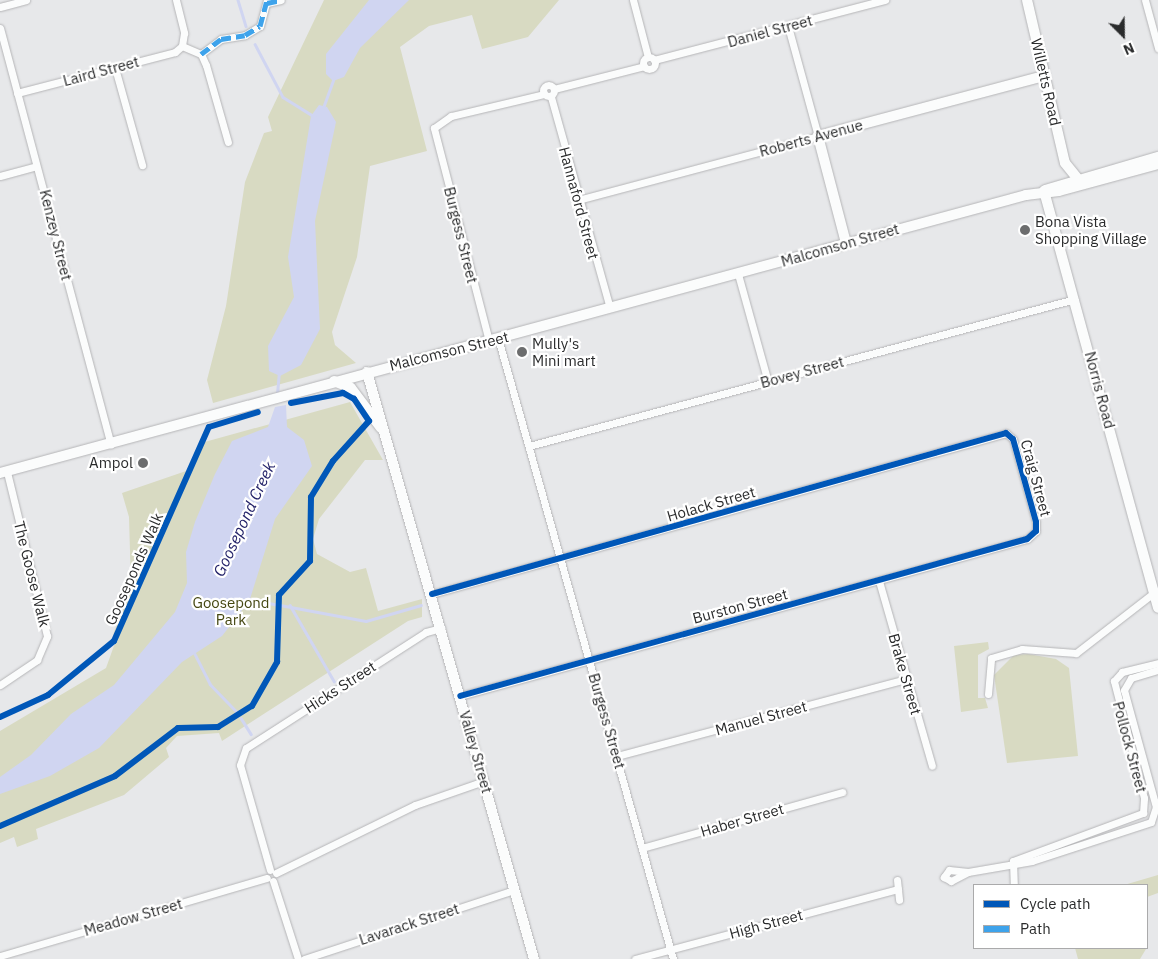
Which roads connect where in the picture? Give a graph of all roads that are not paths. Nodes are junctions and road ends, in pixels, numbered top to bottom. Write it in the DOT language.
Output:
graph roads {
  1 [pos="26,0"];
  2 [pos="176,0"];
  3 [pos="281,0"];
  4 [pos="633,0"];
  5 [pos="885,0"];
  6 [pos="1027,0"];
  7 [pos="1145,0"];
  8 [pos="267,2"];
  9 [pos="0,7"];
  10 [pos="788,26"];
  11 [pos="0,28"];
  12 [pos="182,46"];
  13 [pos="1158,48"];
  14 [pos="201,54"];
  15 [pos="651,59"];
  16 [pos="115,68"];
  17 [pos="1044,76"];
  18 [pos="17,93"];
  19 [pos="547,96"];
  20 [pos="818,136"];
  21 [pos="228,142"];
  22 [pos="1158,157"];
  23 [pos="1158,164"];
  24 [pos="142,165"];
  25 [pos="34,167"];
  26 [pos="0,176"];
  27 [pos="1077,178"];
  28 [pos="1044,191"];
  29 [pos="578,200"];
  30 [pos="846,243"];
  31 [pos="738,274"];
  32 [pos="1075,299"];
  33 [pos="610,308"];
  34 [pos="493,340"];
  35 [pos="367,372"];
  36 [pos="333,381"];
  37 [pos="768,382"];
  38 [pos="386,434"];
  39 [pos="996,435"];
  40 [pos="111,444"];
  41 [pos="529,446"];
  42 [pos="3,473"];
  43 [pos="1027,539"];
  44 [pos="561,559"];
  45 [pos="1155,576"];
  46 [pos="879,581"];
  47 [pos="1157,592"];
  48 [pos="432,594"];
  49 [pos="1158,608"];
  50 [pos="441,628"];
  51 [pos="590,661"];
  52 [pos="1156,667"];
  53 [pos="906,679"];
  54 [pos="0,685"];
  55 [pos="1114,686"];
  56 [pos="1125,688"];
  57 [pos="988,694"];
  58 [pos="460,696"];
  59 [pos="1128,705"];
  60 [pos="1119,707"];
  61 [pos="1137,739"];
  62 [pos="1128,741"];
  63 [pos="616,756"];
  64 [pos="932,766"];
  65 [pos="1147,774"];
  66 [pos="1139,776"];
  67 [pos="484,781"];
  68 [pos="842,792"];
  69 [pos="1153,796"];
  70 [pos="1144,799"];
  71 [pos="1139,818"];
  72 [pos="1116,826"];
  73 [pos="1144,827"];
  74 [pos="1093,833"];
  75 [pos="1119,835"];
  76 [pos="1072,839"];
  77 [pos="1096,842"];
  78 [pos="642,848"];
  79 [pos="1074,848"];
  80 [pos="1013,861"];
  81 [pos="273,871"];
  82 [pos="968,872"];
  83 [pos="270,879"];
  84 [pos="897,880"];
  85 [pos="1014,884"];
  86 [pos="898,889"];
  87 [pos="514,890"];
  88 [pos="900,900"];
  89 [pos="670,949"];
  90 [pos="0,956"];
  91 [pos="298,959"];
  92 [pos="304,959"];
  93 [pos="534,959"];
  94 [pos="635,959"];
  95 [pos="673,959"];
  1 -- 9 [label="street"];
  2 -- 12 [label="street"];
  3 -- 8 [label="street"];
  4 -- 15 [label="street"];
  5 -- 10 [label="street, Daniel Street"];
  6 -- 17 [label="street, Willetts Road"];
  7 -- 13 [label="street"];
  8 -- 14 [label="street"];
  10 -- 15 [label="street, Daniel Street"];
  10 -- 20 [label="street"];
  11 -- 18 [label="street, Kenzey Street"];
  12 -- 14 [label="street"];
  12 -- 16 [label="street, Laird Street"];
  14 -- 21 [label="street"];
  15 -- 19 [label="street"];
  16 -- 18 [label="street, Laird Street"];
  16 -- 24 [label="street"];
  17 -- 20 [label="street, Roberts Avenue"];
  17 -- 27 [label="street, Willetts Road"];
  18 -- 25 [label="street, Kenzey Street"];
  19 -- 29 [label="street, Hannaford Street"];
  19 -- 34 [label="street, Burgess Street"];
  20 -- 29 [label="street, Roberts Avenue"];
  20 -- 30 [label="street"];
  22 -- 27 [label="street, Malcomson Street"];
  23 -- 28 [label="street, Malcomson Street"];
  25 -- 26 [label="street"];
  25 -- 40 [label="street, Kenzey Street"];
  27 -- 28 [label="street, Malcomson Street"];
  28 -- 30 [label="street, Malcomson Street"];
  28 -- 32 [label="street, Norris Road"];
  29 -- 33 [label="street, Hannaford Street"];
  30 -- 31 [label="street, Malcomson Street"];
  31 -- 33 [label="street, Malcomson Street"];
  31 -- 37 [label="street"];
  32 -- 37 [label="street, Bovey Street"];
  32 -- 45 [label="street, Norris Road"];
  33 -- 34 [label="street, Malcomson Street"];
  34 -- 35 [label="street, Malcomson Street"];
  34 -- 41 [label="street, Burgess Street"];
  35 -- 36 [label="street, Malcomson Street"];
  35 -- 38 [label="street, Valley Street"];
  36 -- 38 [label="street"];
  36 -- 40 [label="street, Malcomson Street"];
  37 -- 41 [label="street, Bovey Street"];
  38 -- 48 [label="street, Valley Street"];
  39 -- 43 [label="street, Craig Street"];
  39 -- 44 [label="street, Holack Street"];
  40 -- 42 [label="street, Malcomson Street"];
  41 -- 44 [label="street, Burgess Street"];
  42 -- 54 [label="street, The Goose Walk"];
  43 -- 46 [label="street, Burston Street"];
  44 -- 48 [label="street, Holack Street"];
  44 -- 51 [label="street, Burgess Street"];
  45 -- 47 [label="street, Norris Road"];
  46 -- 51 [label="street, Burston Street"];
  46 -- 53 [label="street, Brake Street"];
  47 -- 49 [label="street, Norris Road"];
  47 -- 57 [label="street"];
  48 -- 50 [label="street, Valley Street"];
  50 -- 58 [label="street, Valley Street"];
  50 -- 81 [label="street, Hicks Street"];
  51 -- 58 [label="street, Burston Street"];
  51 -- 63 [label="street, Burgess Street"];
  52 -- 55 [label="street, Pollock Street"];
  52 -- 56 [label="street, Pollock Street"];
  53 -- 63 [label="street, Manuel Street"];
  53 -- 64 [label="street, Brake Street"];
  55 -- 56 [label="street"];
  55 -- 60 [label="street, Pollock Street"];
  56 -- 59 [label="street, Pollock Street"];
  58 -- 67 [label="street, Valley Street"];
  59 -- 60 [label="street"];
  59 -- 61 [label="street, Pollock Street"];
  60 -- 62 [label="street, Pollock Street"];
  61 -- 62 [label="street"];
  61 -- 65 [label="street, Pollock Street"];
  62 -- 66 [label="street, Pollock Street"];
  63 -- 78 [label="street, Burgess Street"];
  65 -- 66 [label="street"];
  65 -- 69 [label="street, Pollock Street"];
  66 -- 70 [label="street, Pollock Street"];
  67 -- 81 [label="street"];
  67 -- 87 [label="street, Valley Street"];
  68 -- 78 [label="street, Haber Street"];
  69 -- 70 [label="street"];
  69 -- 73 [label="street, Pollock Street"];
  70 -- 71 [label="street, Pollock Street"];
  71 -- 72 [label="street"];
  71 -- 73 [label="street"];
  72 -- 74 [label="street"];
  72 -- 75 [label="street"];
  73 -- 75 [label="street"];
  74 -- 76 [label="street"];
  74 -- 77 [label="street"];
  75 -- 77 [label="street"];
  76 -- 79 [label="street"];
  76 -- 80 [label="street"];
  77 -- 79 [label="street"];
  78 -- 89 [label="street, Burgess Street"];
  79 -- 80 [label="street"];
  80 -- 82 [label="street"];
  80 -- 85 [label="street"];
  81 -- 83 [label="street"];
  83 -- 90 [label="street, Meadow Street"];
  83 -- 91 [label="street"];
  84 -- 86 [label="street"];
  86 -- 88 [label="street"];
  86 -- 89 [label="street, High Street"];
  87 -- 92 [label="street, Lavarack Street"];
  87 -- 93 [label="street, Valley Street"];
  89 -- 94 [label="street, High Street"];
  89 -- 95 [label="street, Burgess Street"];
}
